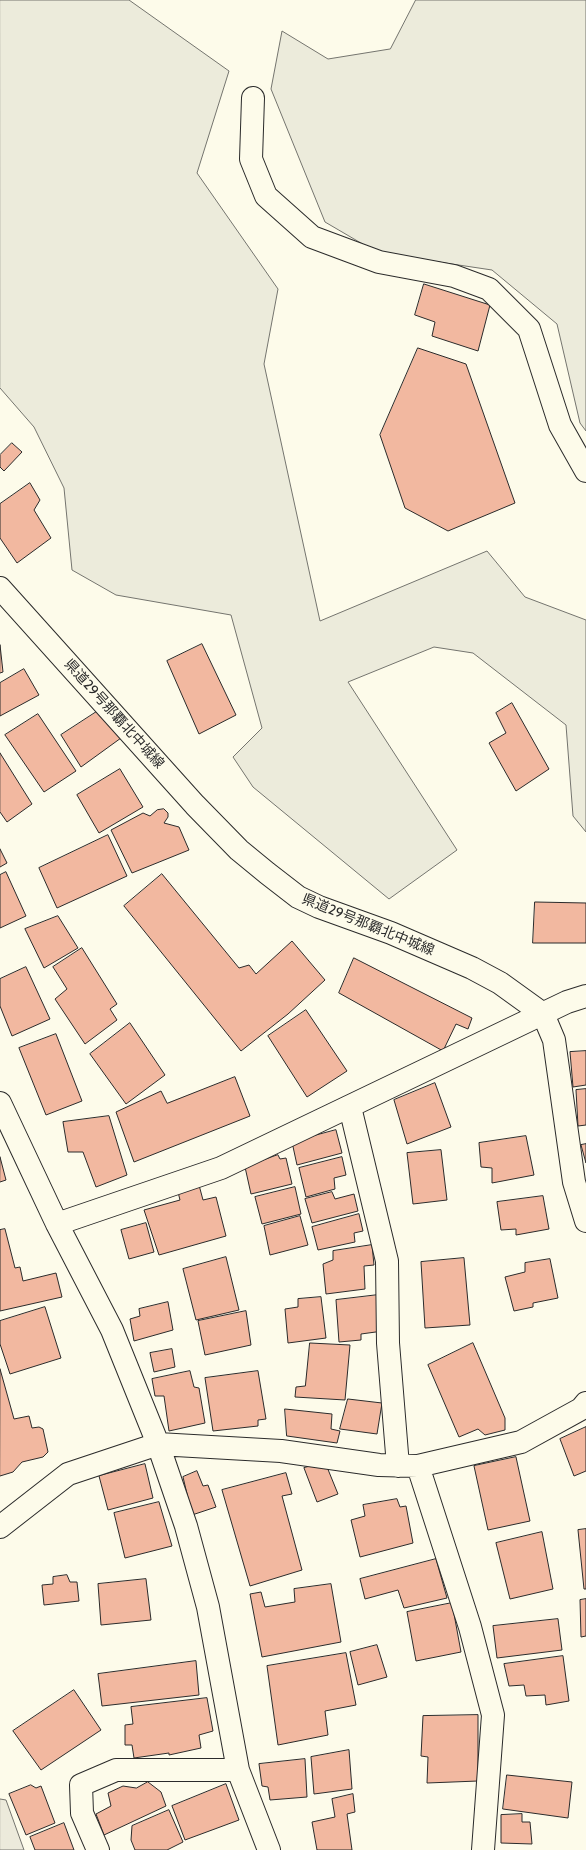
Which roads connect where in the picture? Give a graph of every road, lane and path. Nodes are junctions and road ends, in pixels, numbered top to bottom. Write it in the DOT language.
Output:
graph roads {
  1 [pos="253,98"];
  2 [pos="586,471"];
  3 [pos="0,588"];
  4 [pos="586,996"];
  5 [pos="543,1014"];
  6 [pos="0,1103"];
  7 [pos="350,1107"];
  8 [pos="586,1221"];
  9 [pos="58,1224"];
  10 [pos="586,1403"];
  11 [pos="158,1444"];
  12 [pos="408,1466"];
  13 [pos="0,1527"];
  14 [pos="238,1770"];
  15 [pos="98,1850"];
  16 [pos="269,1850"];
  17 [pos="483,1850"];
  1 -- 2 [label="street"];
  3 -- 5 [label="street, 県道29号那覇北中城線"];
  4 -- 5 [label="street"];
  5 -- 7 [label="street"];
  5 -- 8 [label="street"];
  6 -- 9 [label="street"];
  7 -- 9 [label="street"];
  7 -- 12 [label="street"];
  9 -- 11 [label="street"];
  10 -- 12 [label="street"];
  11 -- 12 [label="street"];
  11 -- 13 [label="street"];
  11 -- 14 [label="street"];
  12 -- 17 [label="street"];
  14 -- 15 [label="street"];
  14 -- 16 [label="street"];
}
